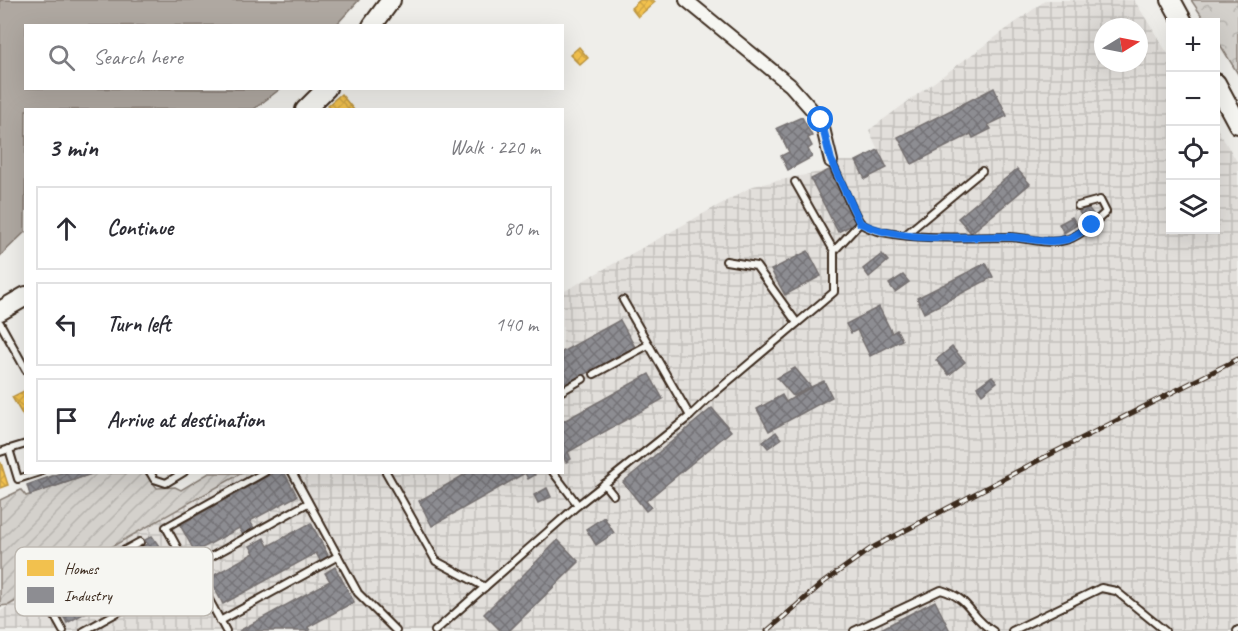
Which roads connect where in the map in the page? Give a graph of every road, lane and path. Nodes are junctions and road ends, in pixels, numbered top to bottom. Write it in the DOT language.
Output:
graph roads {
  1 [pos="391,0"];
  2 [pos="687,0"];
  3 [pos="1171,0"];
  4 [pos="1181,18"];
  5 [pos="373,24"];
  6 [pos="325,90"];
  7 [pos="1220,92"];
  8 [pos="307,108"];
  9 [pos="1238,124"];
  10 [pos="831,160"];
  11 [pos="982,171"];
  12 [pos="795,182"];
  13 [pos="1078,206"];
  14 [pos="860,223"];
  15 [pos="905,235"];
  16 [pos="834,252"];
  17 [pos="726,261"];
  18 [pos="24,297"];
  19 [pos="623,300"];
  20 [pos="0,311"];
  21 [pos="0,323"];
  22 [pos="797,324"];
  23 [pos="648,345"];
  24 [pos="24,366"];
  25 [pos="594,374"];
  26 [pos="583,379"];
  27 [pos="564,390"];
  28 [pos="690,416"];
  29 [pos="24,445"];
  30 [pos="9,449"];
  31 [pos="0,452"];
  32 [pos="34,474"];
  33 [pos="151,474"];
  34 [pos="181,474"];
  35 [pos="261,474"];
  36 [pos="293,474"];
  37 [pos="387,474"];
  38 [pos="555,474"];
  39 [pos="604,484"];
  40 [pos="613,495"];
  41 [pos="308,503"];
  42 [pos="578,505"];
  43 [pos="140,542"];
  44 [pos="131,547"];
  45 [pos="177,547"];
  46 [pos="213,556"];
  47 [pos="338,556"];
  48 [pos="485,586"];
  49 [pos="213,608"];
  50 [pos="55,616"];
  51 [pos="111,616"];
  52 [pos="220,621"];
  53 [pos="63,631"];
  54 [pos="84,631"];
  55 [pos="226,631"];
  56 [pos="396,631"];
  57 [pos="435,631"];
  58 [pos="854,631"];
  59 [pos="993,631"];
  60 [pos="1012,631"];
  61 [pos="1165,631"];
  1 -- 5 [label="street"];
  2 -- 10 [label="street"];
  3 -- 4 [label="street"];
  6 -- 8 [label="street"];
  7 -- 9 [label="street"];
  10 -- 14 [label="lane"];
  11 -- 15 [label="lane"];
  12 -- 16 [label="lane"];
  13 -- 15 [label="lane"];
  14 -- 15 [label="lane"];
  14 -- 16 [label="lane"];
  16 -- 22 [label="lane"];
  17 -- 22 [label="lane"];
  18 -- 20 [label="street"];
  19 -- 23 [label="lane"];
  21 -- 24 [label="lane"];
  22 -- 28 [label="lane"];
  23 -- 25 [label="lane"];
  23 -- 28 [label="lane"];
  26 -- 27 [label="lane"];
  28 -- 39 [label="lane"];
  29 -- 30 [label="lane"];
  30 -- 31 [label="lane"];
  30 -- 32 [label="lane"];
  33 -- 34 [label="lane"];
  35 -- 45 [label="lane"];
  36 -- 41 [label="lane"];
  37 -- 48 [label="lane"];
  38 -- 42 [label="lane"];
  39 -- 40 [label="lane"];
  39 -- 42 [label="lane"];
  41 -- 46 [label="lane"];
  41 -- 47 [label="lane"];
  42 -- 48 [label="lane"];
  43 -- 44 [label="lane"];
  47 -- 52 [label="lane"];
  47 -- 56 [label="lane"];
  48 -- 57 [label="lane"];
  49 -- 52 [label="lane"];
  50 -- 53 [label="lane"];
  51 -- 54 [label="lane"];
  52 -- 55 [label="lane"];
  58 -- 59 [label="lane"];
  60 -- 61 [label="lane"];
}
